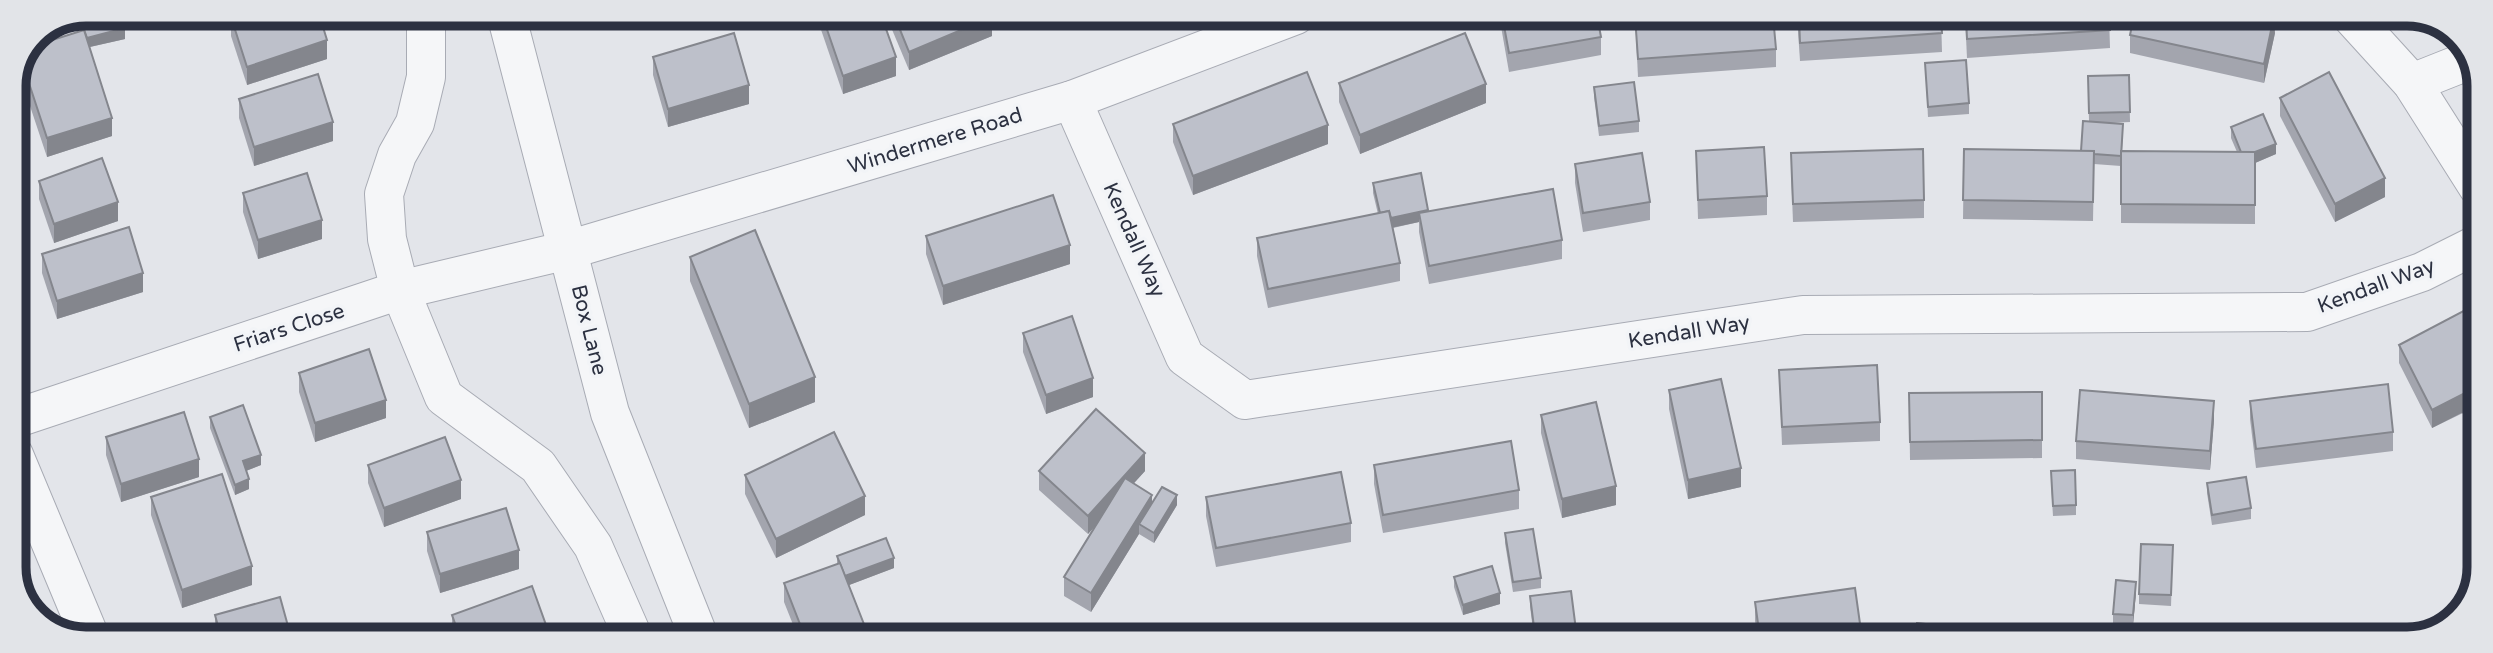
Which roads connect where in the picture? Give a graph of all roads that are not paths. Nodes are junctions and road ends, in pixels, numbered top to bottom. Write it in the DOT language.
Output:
graph roads {
  1 [pos="426,26"];
  2 [pos="509,26"];
  3 [pos="1267,26"];
  4 [pos="2360,26"];
  5 [pos="2462,64"];
  6 [pos="2412,83"];
  7 [pos="1072,100"];
  8 [pos="2467,170"];
  9 [pos="568,250"];
  10 [pos="2467,250"];
  11 [pos="400,290"];
  12 [pos="26,415"];
  13 [pos="26,483"];
  14 [pos="86,627"];
  15 [pos="629,627"];
  16 [pos="695,627"];
  1 -- 11 [label="street"];
  2 -- 9 [label="street, Box Lane"];
  3 -- 7 [label="street, Windermere Road"];
  4 -- 6 [label="street"];
  5 -- 6 [label="street"];
  6 -- 8 [label="street"];
  7 -- 9 [label="street, Windermere Road"];
  7 -- 10 [label="street, Kendall Way"];
  9 -- 11 [label="street, Friars Close"];
  9 -- 16 [label="street, Box Lane"];
  11 -- 12 [label="street, Friars Close"];
  11 -- 15 [label="street"];
  13 -- 14 [label="street"];
}
